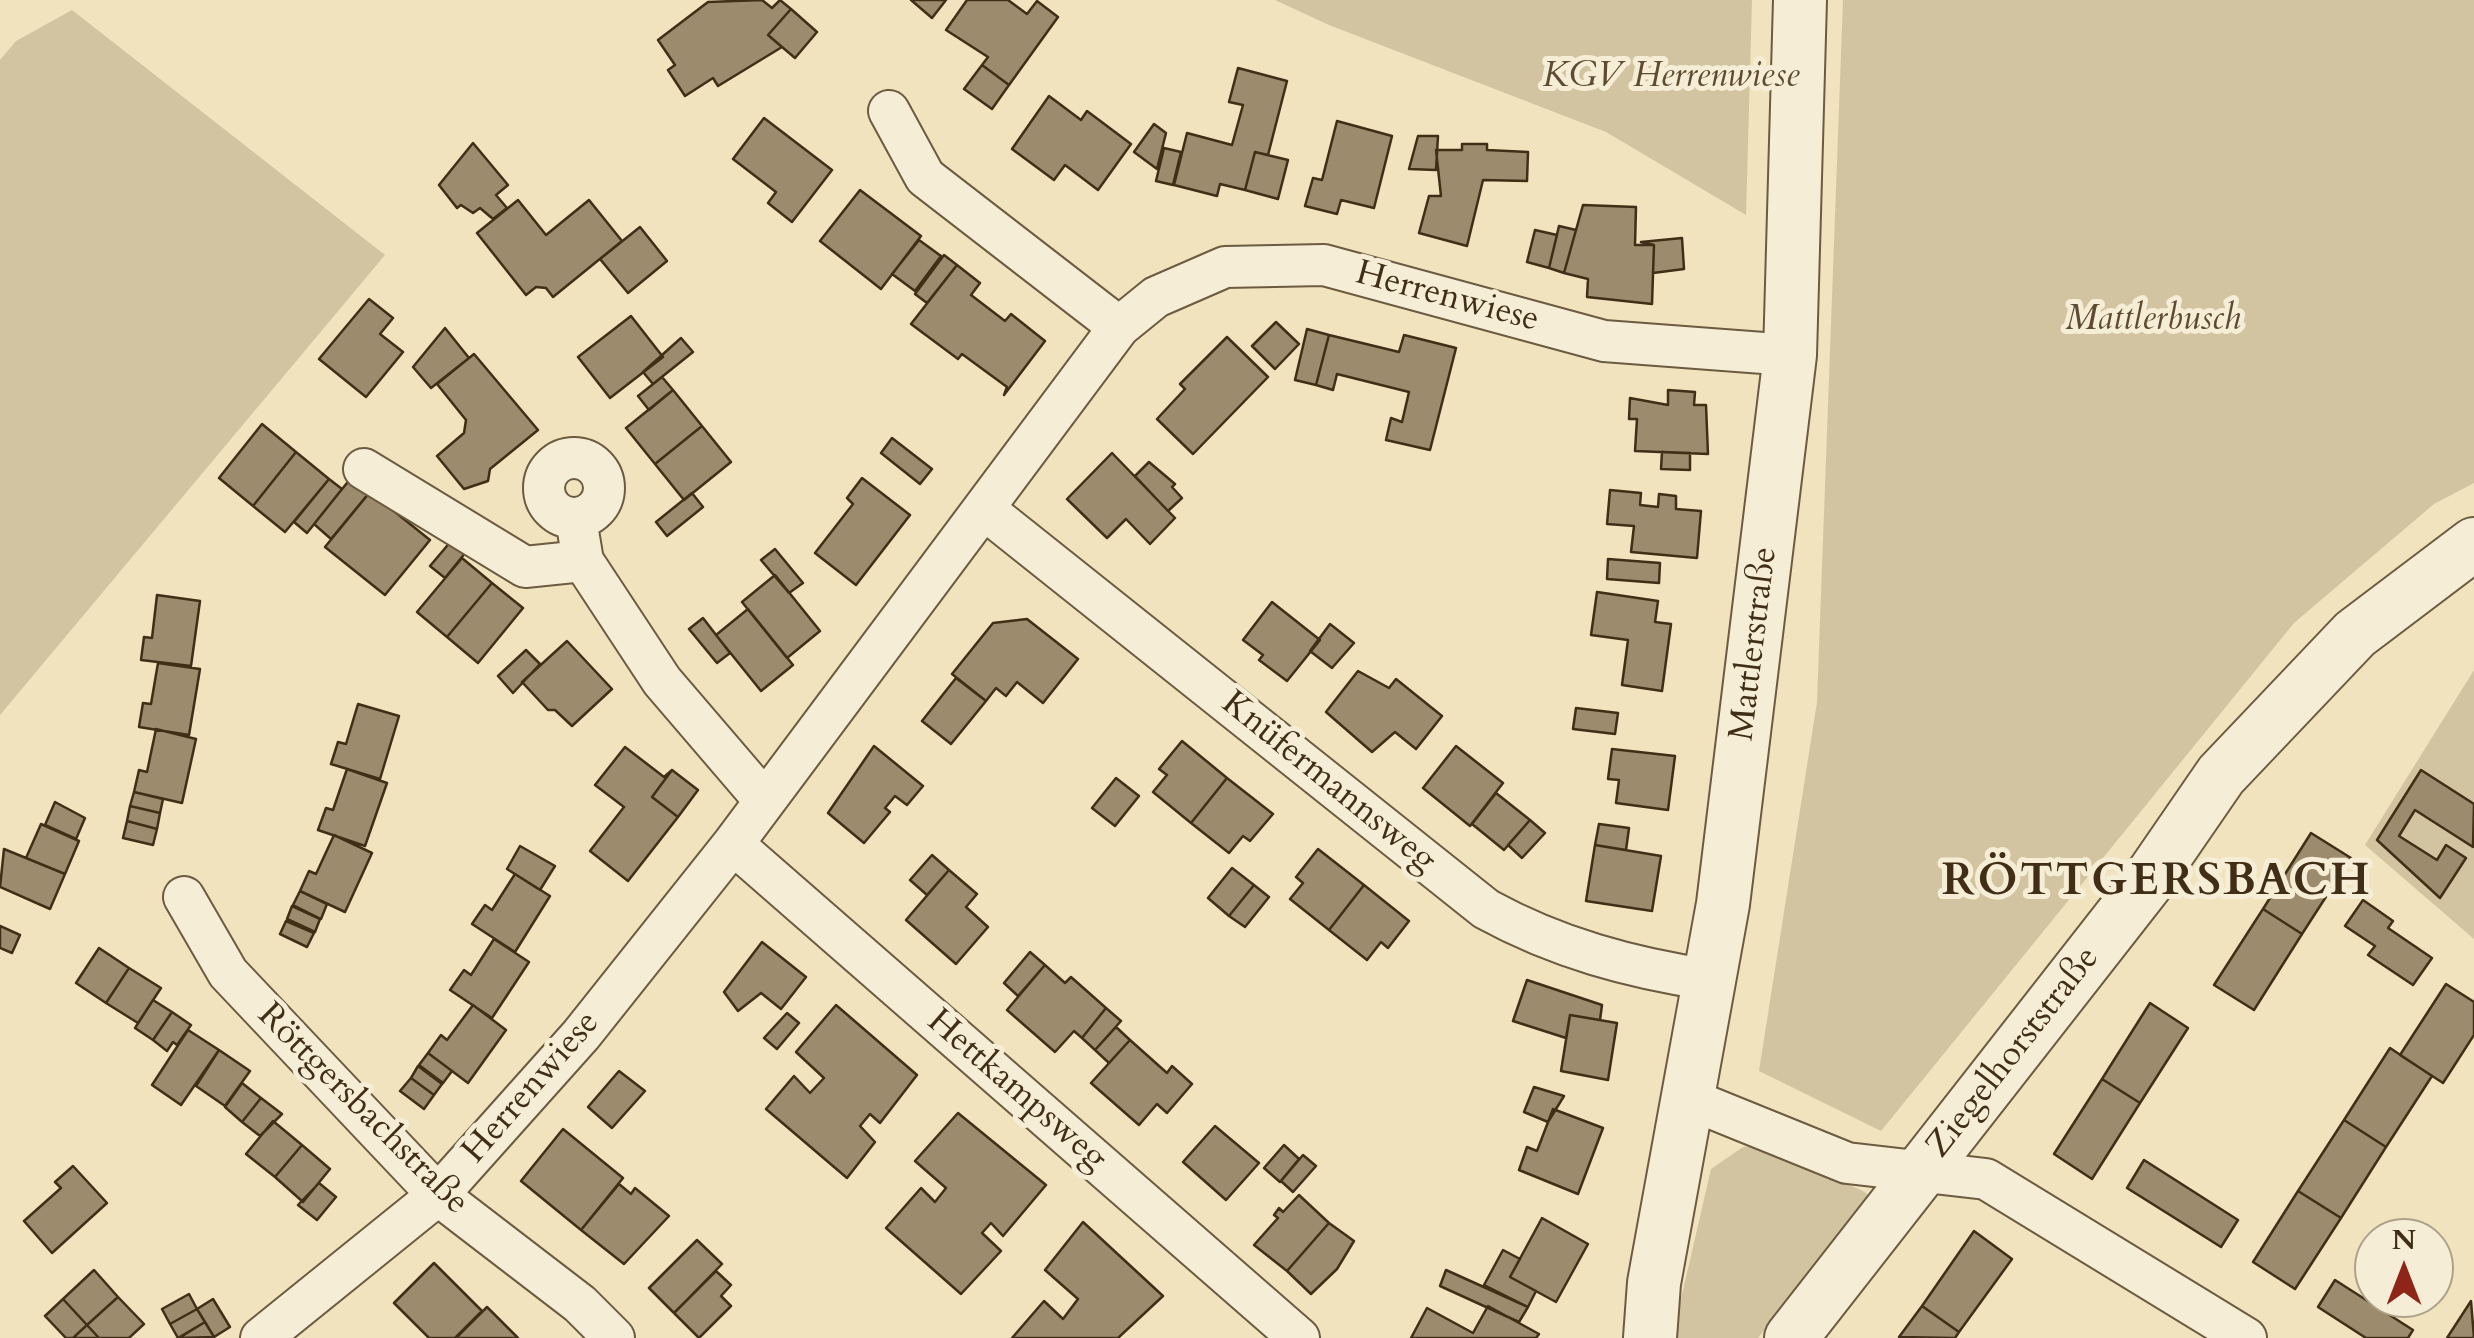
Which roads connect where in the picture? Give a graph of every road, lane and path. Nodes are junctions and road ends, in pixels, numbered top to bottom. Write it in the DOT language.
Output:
graph roads {
  1 [pos="1800,0"];
  2 [pos="889,111"];
  3 [pos="1120,328"];
  4 [pos="1790,356"];
  5 [pos="364,469"];
  6 [pos="984,509"];
  7 [pos="576,519"];
  8 [pos="2474,544"];
  9 [pos="583,561"];
  10 [pos="764,800"];
  11 [pos="733,844"];
  12 [pos="184,897"];
  13 [pos="1711,980"];
  14 [pos="1689,1099"];
  15 [pos="1922,1170"];
  16 [pos="438,1195"];
  17 [pos="1654,1283"];
  18 [pos="261,1338"];
  19 [pos="614,1338"];
  20 [pos="1299,1338"];
  21 [pos="1633,1338"];
  22 [pos="1650,1338"];
  23 [pos="1791,1338"];
  24 [pos="2246,1338"];
  1 -- 4 [label="street, Mattlerstraße"];
  2 -- 3 [label="street"];
  3 -- 4 [label="street, Herrenwiese"];
  3 -- 6 [label="street, Herrenwiese"];
  4 -- 13 [label="street, Mattlerstraße"];
  5 -- 9 [label="street"];
  6 -- 10 [label="street, Herrenwiese"];
  6 -- 13 [label="street, Knüfermannsweg"];
  7 -- 9 [label="street"];
  8 -- 15 [label="street, Ziegelhorststraße"];
  9 -- 10 [label="street"];
  10 -- 11 [label="street, Herrenwiese"];
  11 -- 16 [label="street, Herrenwiese"];
  11 -- 20 [label="street, Hettkampsweg"];
  12 -- 16 [label="street, Röttgersbachstraße"];
  13 -- 14 [label="street, Mattlerstraße"];
  14 -- 15 [label="street, Ziegelhorststraße"];
  14 -- 17 [label="street, Mattlerstraße"];
  15 -- 23 [label="street, Ziegelhorststraße"];
  15 -- 24 [label="street"];
  16 -- 18 [label="street, Herrenwiese"];
  16 -- 19 [label="street, Röttgersbachstraße"];
  17 -- 21 [label="street, Mattlerstraße"];
  17 -- 22 [label="street, Mattlerstraße"];
}
